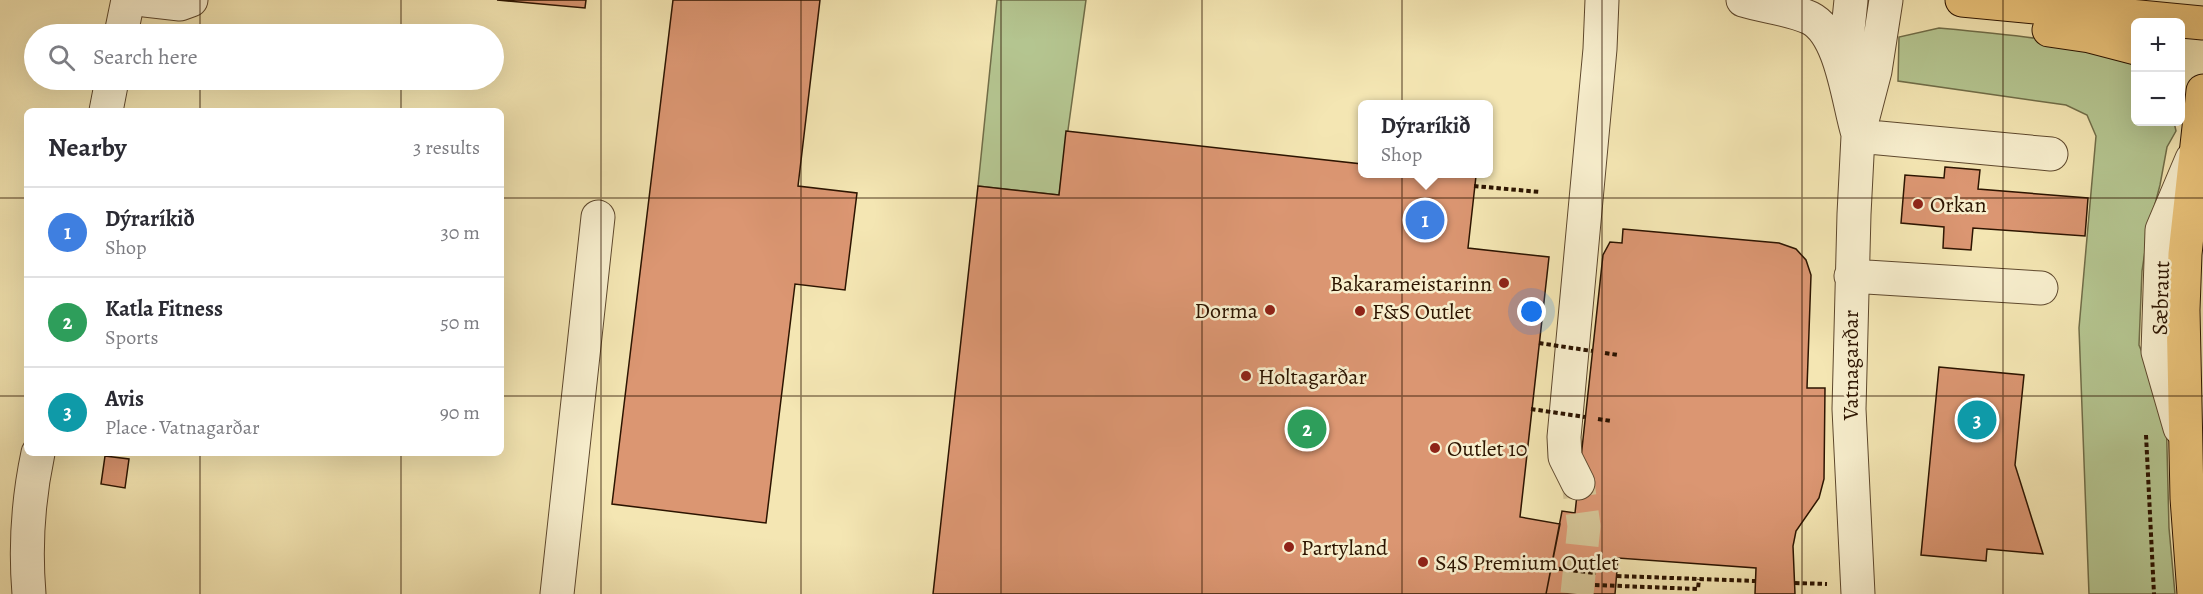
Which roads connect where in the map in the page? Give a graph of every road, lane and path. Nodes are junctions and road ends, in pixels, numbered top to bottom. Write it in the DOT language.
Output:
graph roads {
  1 [pos="128,0"];
  2 [pos="145,0"];
  3 [pos="191,0"];
  4 [pos="1602,0"];
  5 [pos="1743,0"];
  6 [pos="1851,0"];
  7 [pos="1886,0"];
  8 [pos="1967,1"];
  9 [pos="2203,23"];
  10 [pos="123,24"];
  11 [pos="2131,47"];
  12 [pos="1844,80"];
  13 [pos="110,90"];
  14 [pos="2203,91"];
  15 [pos="107,108"];
  16 [pos="2185,117"];
  17 [pos="1858,136"];
  18 [pos="2196,149"];
  19 [pos="2051,154"];
  20 [pos="1474,186"];
  21 [pos="1540,192"];
  22 [pos="598,217"];
  23 [pos="1851,276"];
  24 [pos="2041,288"];
  25 [pos="1539,343"];
  26 [pos="1592,351"];
  27 [pos="1532,409"];
  28 [pos="1585,417"];
  29 [pos="37,456"];
  30 [pos="1578,483"];
  31 [pos="1551,568"];
  32 [pos="1596,573"];
  33 [pos="1617,576"];
  34 [pos="1699,579"];
  35 [pos="1755,581"];
  36 [pos="1794,583"];
  37 [pos="1595,585"];
  38 [pos="1847,589"];
  39 [pos="29,594"];
  40 [pos="557,594"];
  41 [pos="2194,594"];
  1 -- 10 [label="street"];
  2 -- 3 [label="street"];
  4 -- 30 [label="street"];
  5 -- 12 [label="street, Vatnagarðar"];
  6 -- 12 [label="street, Vatnagarðar"];
  7 -- 17 [label="street, Vatnagarðar"];
  8 -- 9 [label="main road"];
  8 -- 11 [label="main road"];
  12 -- 17 [label="street, Vatnagarðar"];
  13 -- 15 [label="street"];
  14 -- 18 [label="main road, Sæbraut"];
  16 -- 18 [label="main road"];
  17 -- 19 [label="street"];
  17 -- 23 [label="street, Vatnagarðar"];
  18 -- 41 [label="main road, Sæbraut"];
  20 -- 21 [label="path"];
  22 -- 40 [label="street"];
  23 -- 24 [label="street"];
  23 -- 38 [label="street, Vatnagarðar"];
  25 -- 26 [label="path, bridge"];
  27 -- 28 [label="path, bridge"];
  29 -- 39 [label="street"];
  31 -- 32 [label="path"];
  33 -- 34 [label="path"];
  34 -- 35 [label="path"];
  34 -- 37 [label="path"];
  36 -- 38 [label="path"];
}
